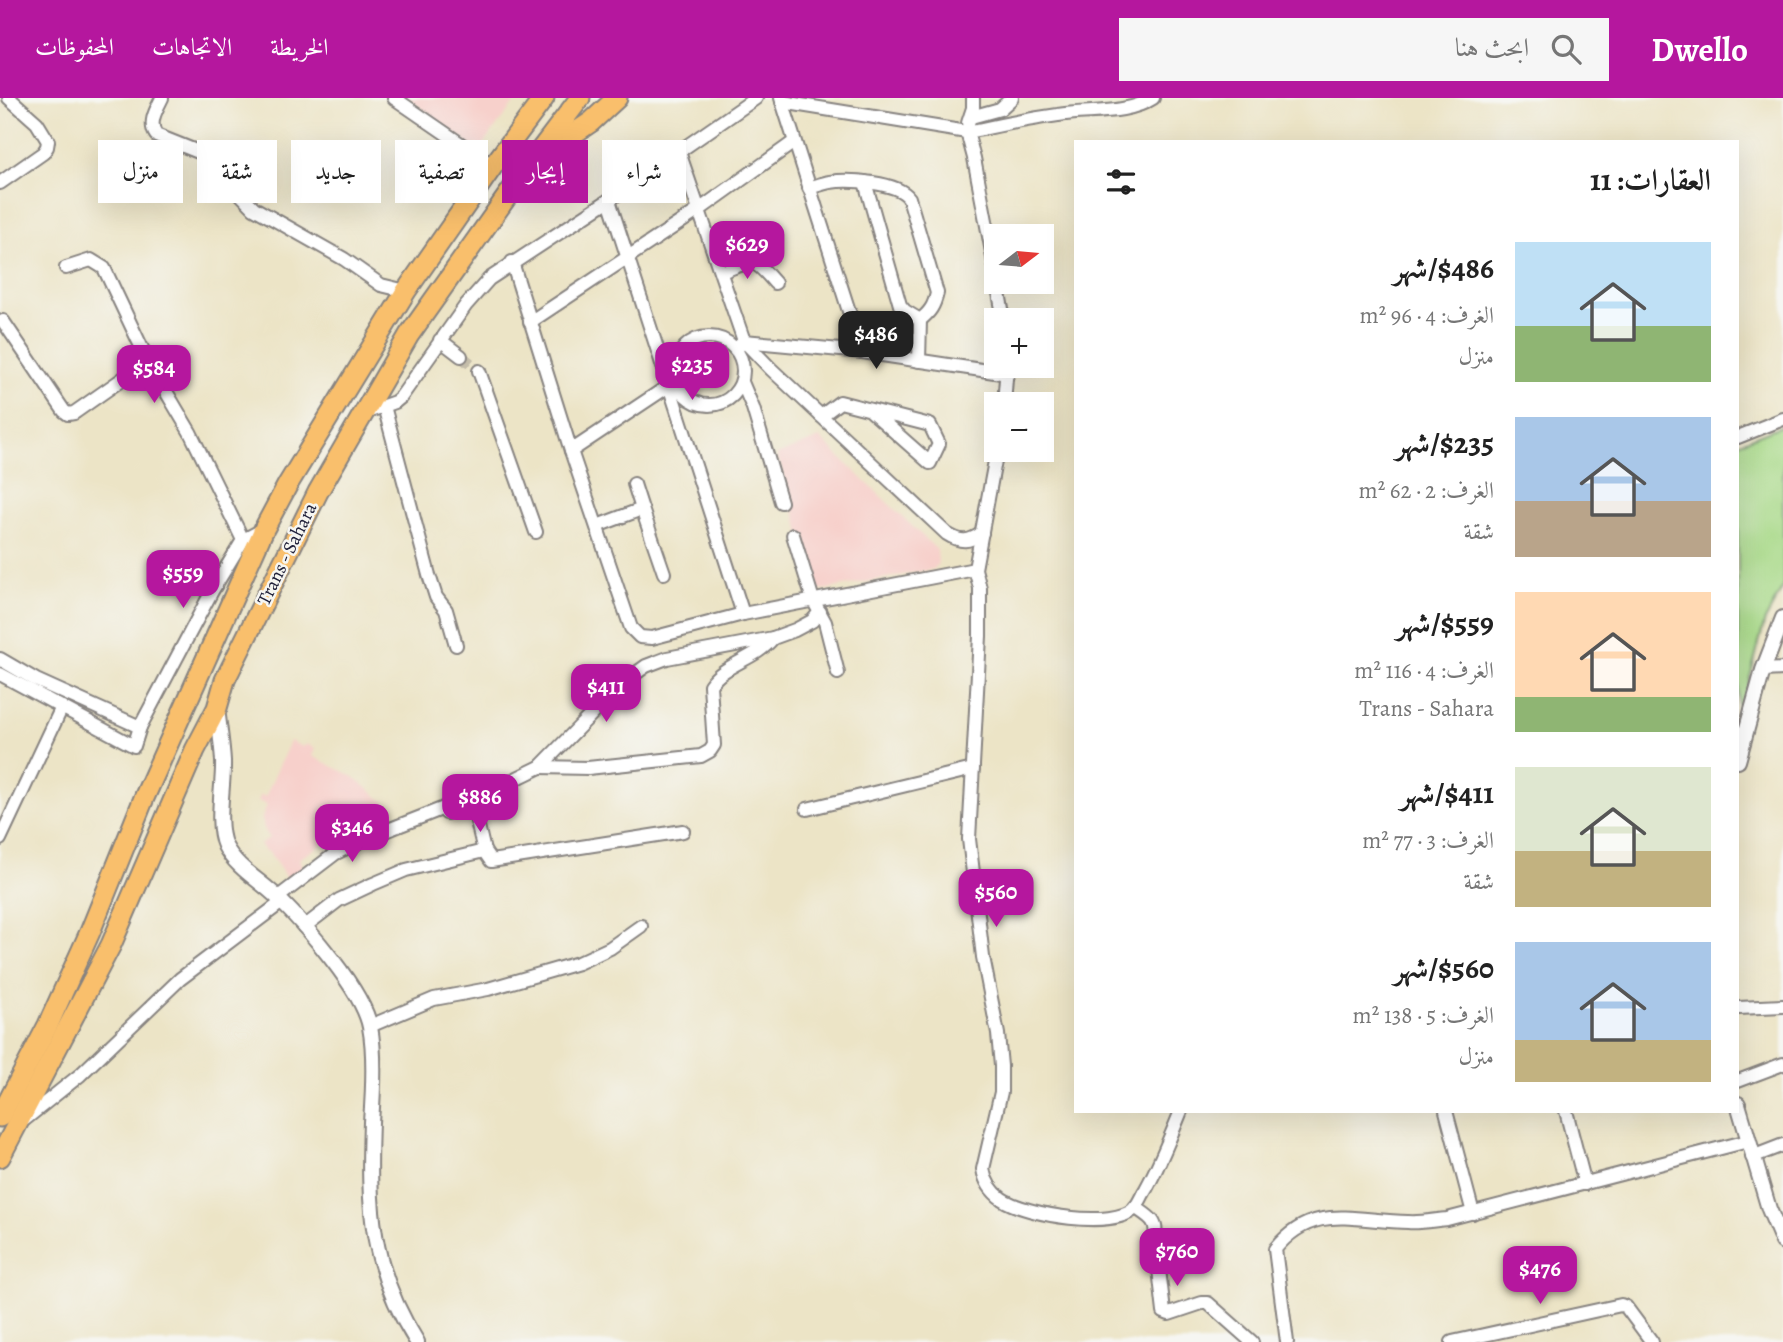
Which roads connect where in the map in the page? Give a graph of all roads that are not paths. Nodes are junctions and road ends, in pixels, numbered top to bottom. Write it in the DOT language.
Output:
graph roads {
  1 [pos="9,98"];
  2 [pos="162,98"];
  3 [pos="394,98"];
  4 [pos="544,98"];
  5 [pos="580,98"];
  6 [pos="617,98"];
  7 [pos="756,98"];
  8 [pos="973,98"];
  9 [pos="1012,98"];
  10 [pos="1153,98"];
  11 [pos="781,100"];
  12 [pos="971,117"];
  13 [pos="963,131"];
  14 [pos="548,140"];
  15 [pos="564,140"];
  16 [pos="794,142"];
  17 [pos="686,147"];
  18 [pos="493,166"];
  19 [pos="686,172"];
  20 [pos="865,182"];
  21 [pos="0,183"];
  22 [pos="809,188"];
  23 [pos="502,203"];
  24 [pos="604,203"];
  25 [pos="610,203"];
  26 [pos="699,210"];
  27 [pos="987,224"];
  28 [pos="627,257"];
  29 [pos="512,262"];
  30 [pos="66,268"];
  31 [pos="720,272"];
  32 [pos="775,283"];
  33 [pos="406,291"];
  34 [pos="920,320"];
  35 [pos="3,321"];
  36 [pos="530,322"];
  37 [pos="440,340"];
  38 [pos="740,345"];
  39 [pos="862,352"];
  40 [pos="461,356"];
  41 [pos="148,361"];
  42 [pos="919,361"];
  43 [pos="984,368"];
  44 [pos="478,370"];
  45 [pos="742,382"];
  46 [pos="673,383"];
  47 [pos="384,406"];
  48 [pos="870,410"];
  49 [pos="363,414"];
  50 [pos="821,416"];
  51 [pos="1783,419"];
  52 [pos="1739,437"];
  53 [pos="571,451"];
  54 [pos="995,462"];
  55 [pos="634,484"];
  56 [pos="781,502"];
  57 [pos="642,509"];
  58 [pos="597,526"];
  59 [pos="264,529"];
  60 [pos="536,532"];
  61 [pos="982,533"];
  62 [pos="793,535"];
  63 [pos="243,540"];
  64 [pos="975,569"];
  65 [pos="664,573"];
  66 [pos="813,600"];
  67 [pos="820,612"];
  68 [pos="743,614"];
  69 [pos="1783,618"];
  70 [pos="773,638"];
  71 [pos="456,645"];
  72 [pos="0,659"];
  73 [pos="1783,669"];
  74 [pos="1763,670"];
  75 [pos="838,673"];
  76 [pos="0,674"];
  77 [pos="62,707"];
  78 [pos="217,708"];
  79 [pos="140,727"];
  80 [pos="1740,735"];
  81 [pos="540,767"];
  82 [pos="972,769"];
  83 [pos="807,809"];
  84 [pos="683,831"];
  85 [pos="382,832"];
  86 [pos="0,839"];
  87 [pos="484,851"];
  88 [pos="279,900"];
  89 [pos="640,926"];
  90 [pos="304,927"];
  91 [pos="1783,1006"];
  92 [pos="1739,1008"];
  93 [pos="370,1026"];
  94 [pos="1783,1064"];
  95 [pos="1739,1081"];
  96 [pos="1739,1108"];
  97 [pos="1180,1113"];
  98 [pos="1447,1113"];
  99 [pos="1567,1113"];
  100 [pos="9,1121"];
  101 [pos="1748,1141"];
  102 [pos="1783,1145"];
  103 [pos="0,1157"];
  104 [pos="1752,1157"];
  105 [pos="1586,1184"];
  106 [pos="1135,1207"];
  107 [pos="1473,1213"];
  108 [pos="1783,1242"];
  109 [pos="417,1342"];
  110 [pos="1252,1342"];
  111 [pos="1287,1342"];
  112 [pos="1452,1342"];
  113 [pos="1652,1342"];
  1 -- 21 [label="street"];
  2 -- 33 [label="street"];
  3 -- 18 [label="street"];
  4 -- 18 [label="highway, Trans - Sahara"];
  5 -- 14 [label="highway, Trans - Sahara"];
  6 -- 15 [label="highway"];
  7 -- 17 [label="street"];
  8 -- 12 [label="street"];
  9 -- 12 [label="street"];
  10 -- 13 [label="street"];
  11 -- 13 [label="street"];
  11 -- 16 [label="street"];
  12 -- 13 [label="street"];
  13 -- 27 [label="street"];
  16 -- 22 [label="street"];
  16 -- 26 [label="street"];
  18 -- 33 [label="highway, Trans - Sahara"];
  19 -- 26 [label="street"];
  20 -- 22 [label="street"];
  20 -- 34 [label="street"];
  20 -- 34 [label="street"];
  22 -- 39 [label="street"];
  23 -- 49 [label="highway, Trans - Sahara"];
  24 -- 29 [label="street"];
  25 -- 28 [label="street"];
  26 -- 28 [label="street"];
  26 -- 31 [label="street"];
  28 -- 36 [label="street"];
  28 -- 46 [label="street"];
  29 -- 36 [label="street"];
  29 -- 37 [label="street"];
  30 -- 41 [label="street"];
  31 -- 32 [label="street"];
  31 -- 38 [label="street"];
  33 -- 59 [label="highway, Trans - Sahara"];
  34 -- 42 [label="street"];
  35 -- 41 [label="street"];
  36 -- 53 [label="street"];
  37 -- 40 [label="street"];
  37 -- 47 [label="street"];
  38 -- 39 [label="street"];
  38 -- 45 [label="street"];
  38 -- 46 [label="street"];
  38 -- 50 [label="street"];
  39 -- 42 [label="street"];
  41 -- 63 [label="street"];
  42 -- 43 [label="street"];
  44 -- 60 [label="street"];
  45 -- 46 [label="street"];
  45 -- 56 [label="street"];
  46 -- 53 [label="street"];
  46 -- 68 [label="street"];
  47 -- 49 [label="street"];
  47 -- 71 [label="street"];
  48 -- 48 [label="street"];
  48 -- 50 [label="street"];
  49 -- 78 [label="highway, Trans - Sahara"];
  50 -- 61 [label="street"];
  51 -- 52 [label="street"];
  53 -- 58 [label="street"];
  54 -- 61 [label="street"];
  55 -- 57 [label="street"];
  57 -- 58 [label="street"];
  57 -- 65 [label="street"];
  58 -- 68 [label="street"];
  59 -- 63 [label="street"];
  59 -- 100 [label="highway, Trans - Sahara"];
  61 -- 64 [label="street"];
  62 -- 66 [label="street"];
  63 -- 79 [label="street"];
  64 -- 66 [label="street"];
  64 -- 82 [label="street"];
  66 -- 67 [label="street"];
  66 -- 68 [label="street"];
  67 -- 70 [label="street"];
  67 -- 75 [label="street"];
  69 -- 74 [label="street"];
  70 -- 81 [label="street"];
  70 -- 81 [label="street"];
  72 -- 79 [label="street"];
  73 -- 74 [label="street"];
  74 -- 80 [label="street"];
  76 -- 77 [label="street"];
  77 -- 79 [label="street"];
  77 -- 86 [label="street"];
  78 -- 88 [label="street"];
  78 -- 100 [label="highway, Trans - Sahara"];
  81 -- 85 [label="street"];
  82 -- 83 [label="street"];
  82 -- 106 [label="street"];
  84 -- 87 [label="street"];
  85 -- 87 [label="street"];
  85 -- 88 [label="street"];
  87 -- 90 [label="street"];
  88 -- 90 [label="street"];
  88 -- 100 [label="street"];
  89 -- 93 [label="street"];
  90 -- 93 [label="street"];
  91 -- 92 [label="street"];
  93 -- 109 [label="street"];
  94 -- 95 [label="street"];
  96 -- 101 [label="street"];
  97 -- 106 [label="street"];
  98 -- 107 [label="street"];
  99 -- 105 [label="street"];
  100 -- 103 [label="highway, Trans - Sahara"];
  101 -- 104 [label="street"];
  101 -- 105 [label="street"];
  102 -- 104 [label="street"];
  104 -- 108 [label="street"];
  105 -- 107 [label="street"];
  106 -- 110 [label="street"];
  107 -- 111 [label="street"];
  112 -- 113 [label="street"];
}
